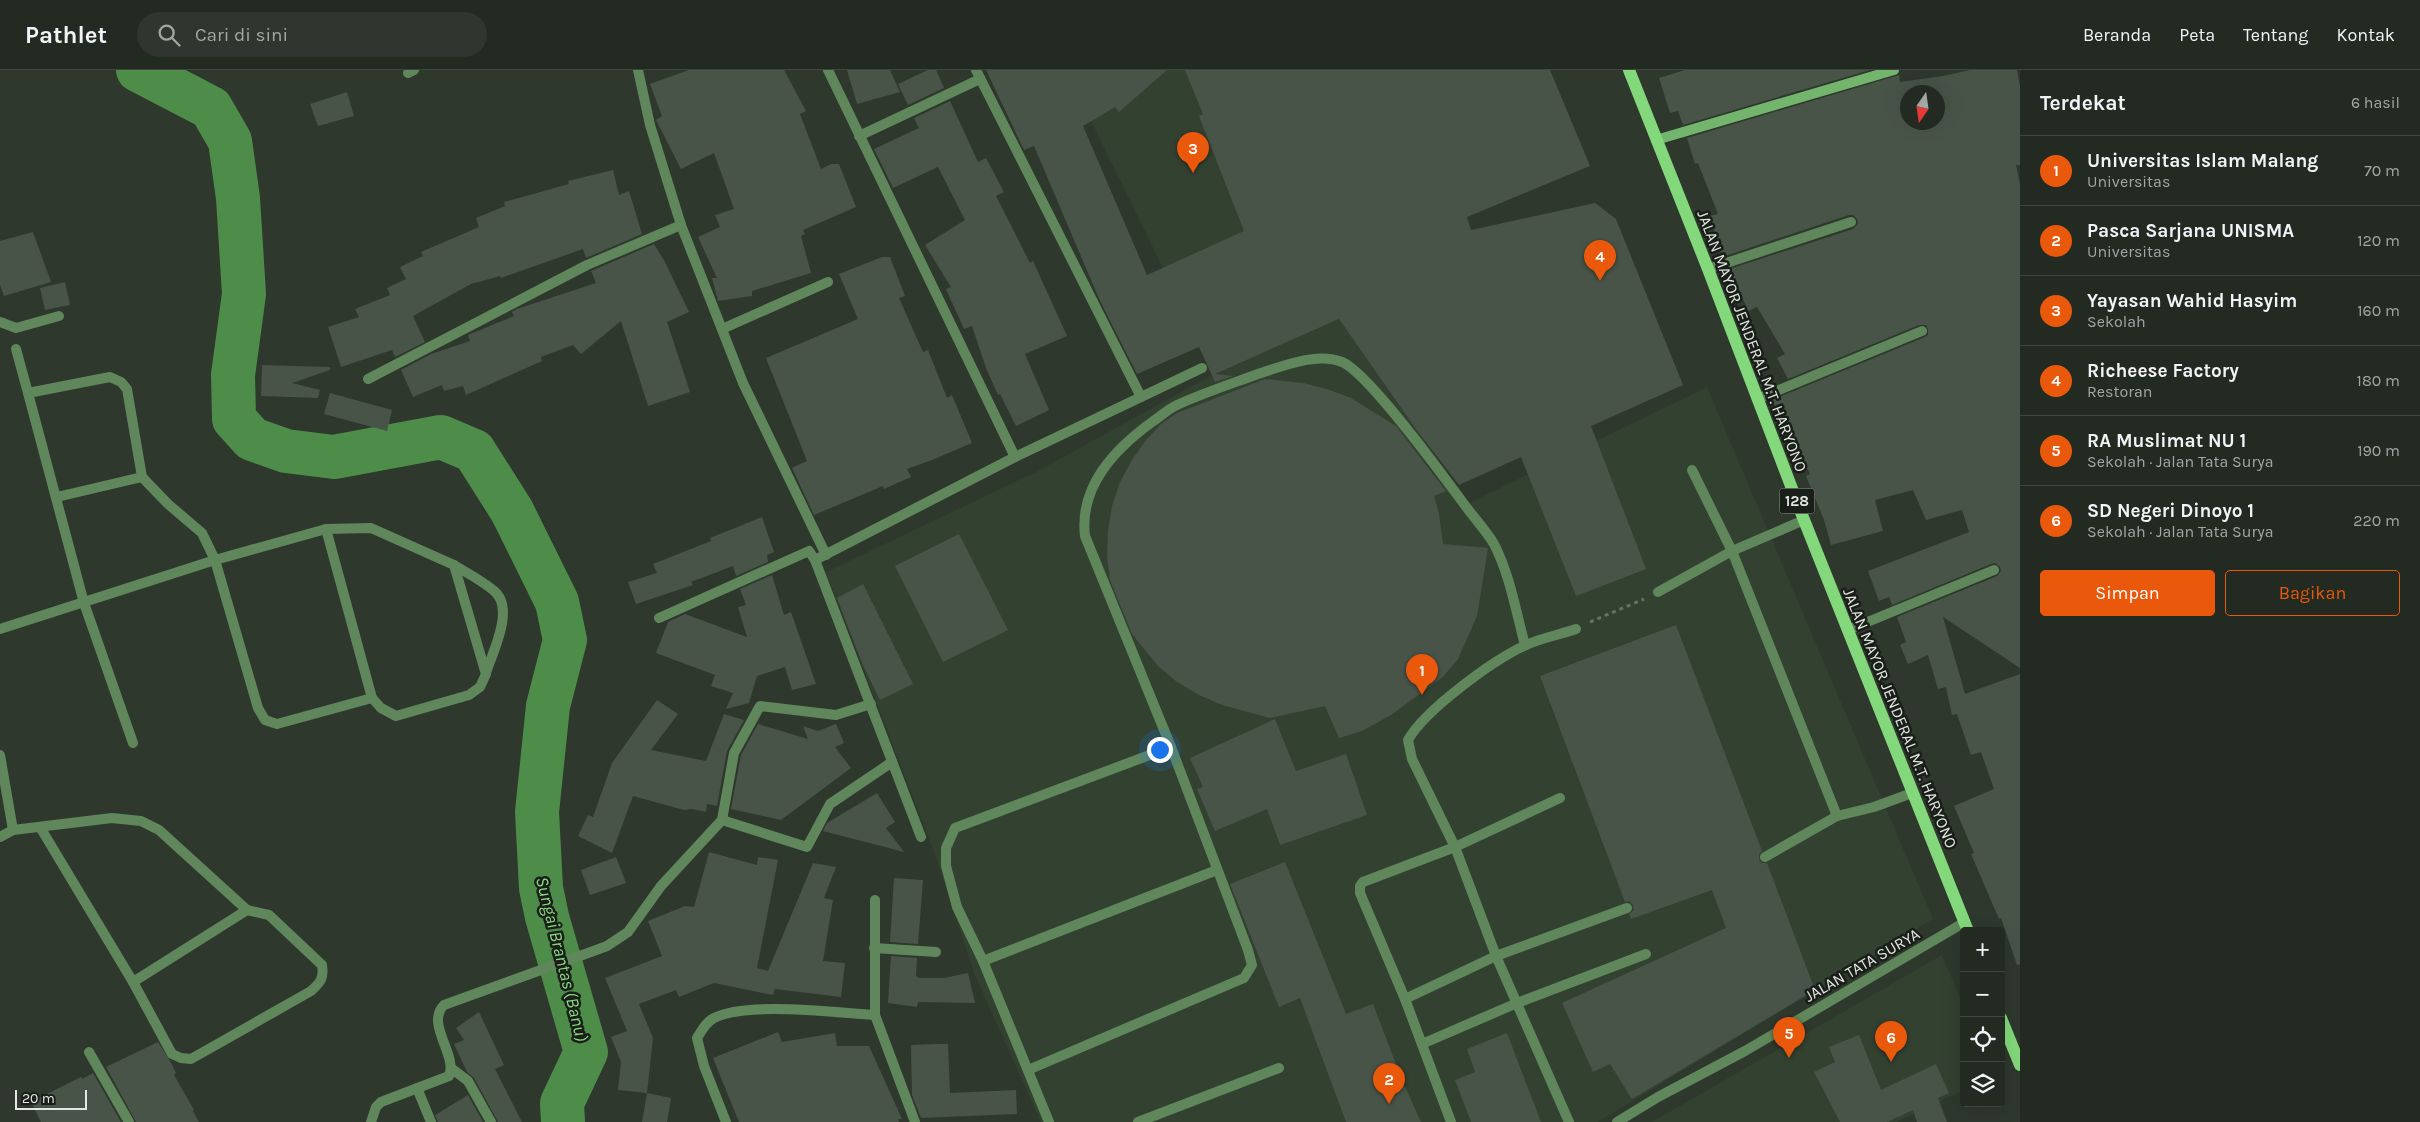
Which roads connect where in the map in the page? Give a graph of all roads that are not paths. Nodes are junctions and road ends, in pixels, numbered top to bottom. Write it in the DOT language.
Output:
graph roads {
  1 [pos="638,70"];
  2 [pos="828,70"];
  3 [pos="1629,70"];
  4 [pos="1894,70"];
  5 [pos="978,74"];
  6 [pos="859,136"];
  7 [pos="1656,140"];
  8 [pos="1851,222"];
  9 [pos="681,225"];
  10 [pos="1708,269"];
  11 [pos="828,282"];
  12 [pos="59,316"];
  13 [pos="0,322"];
  14 [pos="722,329"];
  15 [pos="1922,331"];
  16 [pos="16,349"];
  17 [pos="1202,368"];
  18 [pos="368,379"];
  19 [pos="28,393"];
  20 [pos="1141,398"];
  21 [pos="1757,399"];
  22 [pos="1015,457"];
  23 [pos="1692,470"];
  24 [pos="142,477"];
  25 [pos="57,497"];
  26 [pos="1804,520"];
  27 [pos="326,529"];
  28 [pos="1732,552"];
  29 [pos="826,555"];
  30 [pos="215,560"];
  31 [pos="815,560"];
  32 [pos="454,565"];
  33 [pos="1994,570"];
  34 [pos="1658,592"];
  35 [pos="84,603"];
  36 [pos="659,618"];
  37 [pos="1576,628"];
  38 [pos="0,629"];
  39 [pos="1848,630"];
  40 [pos="1525,645"];
  41 [pos="486,674"];
  42 [pos="372,698"];
  43 [pos="871,704"];
  44 [pos="133,743"];
  45 [pos="1171,747"];
  46 [pos="0,755"];
  47 [pos="892,762"];
  48 [pos="1912,792"];
  49 [pos="1560,798"];
  50 [pos="1837,816"];
  51 [pos="722,820"];
  52 [pos="40,827"];
  53 [pos="13,830"];
  54 [pos="0,837"];
  55 [pos="921,838"];
  56 [pos="1455,847"];
  57 [pos="1765,857"];
  58 [pos="1217,870"];
  59 [pos="875,900"];
  60 [pos="1627,908"];
  61 [pos="247,910"];
  62 [pos="1967,926"];
  63 [pos="874,948"];
  64 [pos="936,952"];
  65 [pos="1646,954"];
  66 [pos="1496,956"];
  67 [pos="983,961"];
  68 [pos="133,982"];
  69 [pos="1405,999"];
  70 [pos="1517,1004"];
  71 [pos="875,1015"];
  72 [pos="2005,1028"];
  73 [pos="1422,1044"];
  74 [pos="89,1052"];
  75 [pos="2020,1066"];
  76 [pos="451,1068"];
  77 [pos="1279,1068"];
  78 [pos="1028,1070"];
  79 [pos="417,1088"];
  80 [pos="129,1122"];
  81 [pos="371,1122"];
  82 [pos="431,1122"];
  83 [pos="491,1122"];
  84 [pos="726,1122"];
  85 [pos="915,1122"];
  86 [pos="1049,1122"];
  87 [pos="1138,1122"];
  88 [pos="1451,1122"];
  89 [pos="1569,1122"];
  90 [pos="1617,1122"];
  1 -- 9 [label="street"];
  2 -- 6 [label="street"];
  3 -- 7 [label="main road, JALAN MAYOR JENDERAL M.T. HARYONO / 128"];
  4 -- 7 [label="main road"];
  5 -- 6 [label="street"];
  5 -- 20 [label="street"];
  6 -- 22 [label="street"];
  7 -- 10 [label="main road, JALAN MAYOR JENDERAL M.T. HARYONO / 128"];
  8 -- 10 [label="street"];
  9 -- 14 [label="street"];
  9 -- 18 [label="street"];
  10 -- 21 [label="main road, JALAN MAYOR JENDERAL M.T. HARYONO / 128"];
  11 -- 14 [label="street"];
  12 -- 13 [label="street"];
  14 -- 29 [label="street"];
  15 -- 21 [label="street"];
  16 -- 19 [label="street"];
  17 -- 20 [label="street"];
  19 -- 24 [label="street"];
  19 -- 25 [label="street"];
  20 -- 22 [label="street"];
  21 -- 26 [label="main road, JALAN MAYOR JENDERAL M.T. HARYONO / 128"];
  22 -- 29 [label="street"];
  23 -- 28 [label="street"];
  24 -- 25 [label="street"];
  24 -- 30 [label="street"];
  25 -- 35 [label="street"];
  26 -- 28 [label="street"];
  26 -- 39 [label="main road, JALAN MAYOR JENDERAL M.T. HARYONO / 128"];
  27 -- 30 [label="street"];
  27 -- 32 [label="street"];
  27 -- 42 [label="street"];
  28 -- 34 [label="street"];
  28 -- 50 [label="street"];
  29 -- 31 [label="street"];
  30 -- 35 [label="street"];
  30 -- 42 [label="street"];
  31 -- 36 [label="street"];
  31 -- 43 [label="street"];
  32 -- 41 [label="street"];
  32 -- 41 [label="street"];
  33 -- 39 [label="street"];
  35 -- 38 [label="street"];
  35 -- 44 [label="street"];
  37 -- 40 [label="street"];
  39 -- 48 [label="main road, JALAN MAYOR JENDERAL M.T. HARYONO / 128"];
  40 -- 45 [label="street"];
  40 -- 56 [label="street"];
  41 -- 42 [label="street"];
  43 -- 47 [label="street"];
  43 -- 51 [label="street"];
  45 -- 58 [label="street"];
  45 -- 67 [label="street"];
  46 -- 53 [label="street"];
  47 -- 51 [label="street"];
  47 -- 55 [label="street"];
  48 -- 50 [label="street"];
  48 -- 62 [label="main road, JALAN MAYOR JENDERAL M.T. HARYONO / 128"];
  49 -- 56 [label="street"];
  50 -- 57 [label="street"];
  51 -- 76 [label="street"];
  52 -- 53 [label="street"];
  52 -- 61 [label="street"];
  52 -- 68 [label="street"];
  53 -- 54 [label="street"];
  56 -- 66 [label="street"];
  56 -- 69 [label="street"];
  58 -- 67 [label="street"];
  58 -- 78 [label="street"];
  59 -- 63 [label="street"];
  60 -- 66 [label="street"];
  61 -- 68 [label="street"];
  61 -- 68 [label="street"];
  62 -- 90 [label="street, JALAN TATA SURYA"];
  63 -- 64 [label="street"];
  63 -- 71 [label="street"];
  65 -- 70 [label="street"];
  66 -- 69 [label="street"];
  66 -- 70 [label="street"];
  67 -- 78 [label="street"];
  69 -- 73 [label="street"];
  70 -- 73 [label="street"];
  70 -- 89 [label="street"];
  71 -- 84 [label="street"];
  71 -- 85 [label="street"];
  72 -- 75 [label="main road"];
  73 -- 88 [label="street"];
  74 -- 80 [label="street"];
  76 -- 79 [label="street"];
  76 -- 83 [label="street"];
  77 -- 87 [label="street"];
  78 -- 86 [label="street"];
  79 -- 81 [label="street"];
  79 -- 82 [label="street"];
}
